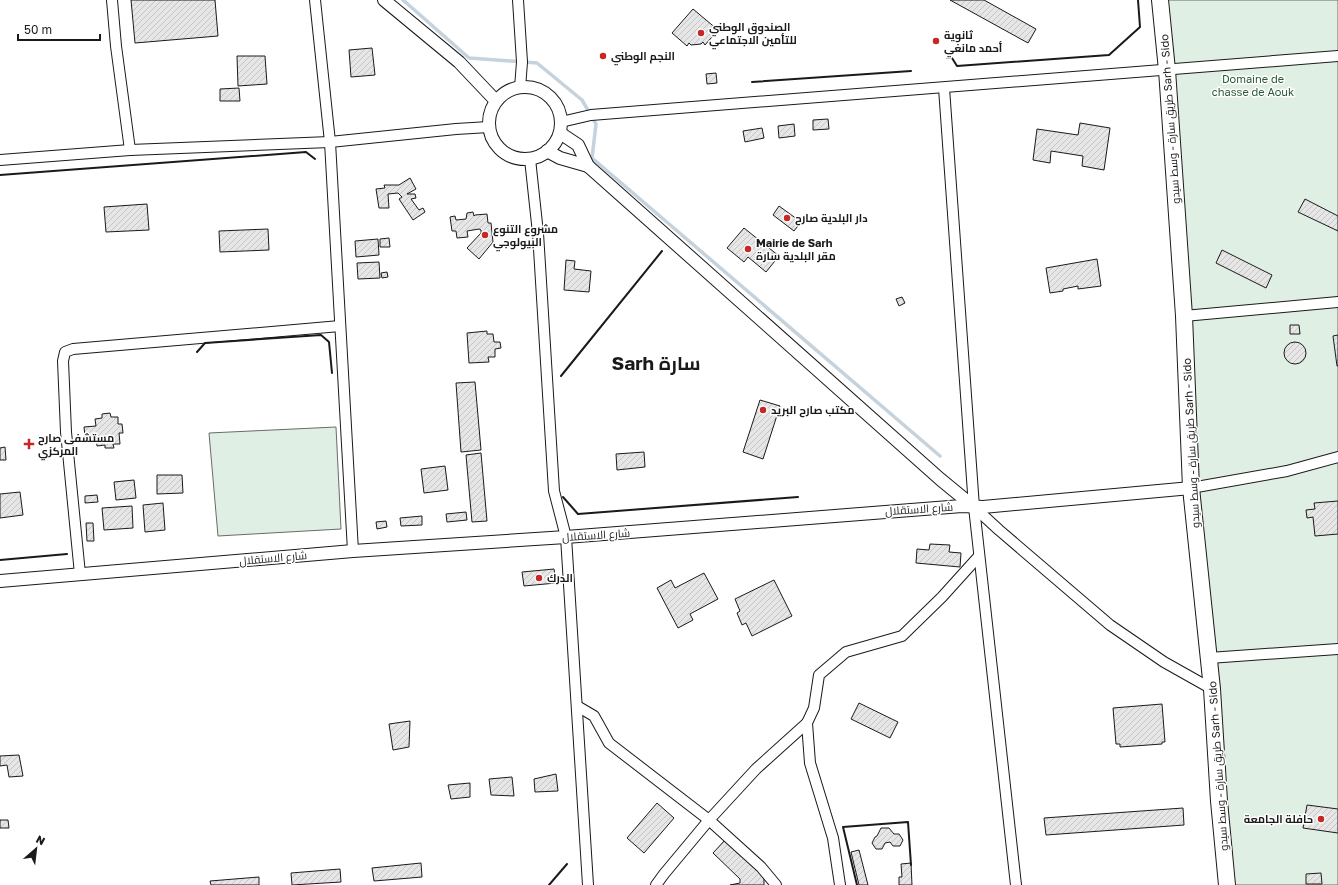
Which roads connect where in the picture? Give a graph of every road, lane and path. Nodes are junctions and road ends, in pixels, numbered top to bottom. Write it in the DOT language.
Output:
graph roads {
  1 [pos="112,0"];
  2 [pos="315,0"];
  3 [pos="384,0"];
  4 [pos="518,0"];
  5 [pos="1160,0"];
  6 [pos="1338,56"];
  7 [pos="1167,70"];
  8 [pos="520,88"];
  9 [pos="944,88"];
  10 [pos="496,102"];
  11 [pos="560,127"];
  12 [pos="489,128"];
  13 [pos="330,142"];
  14 [pos="130,150"];
  15 [pos="547,151"];
  16 [pos="530,159"];
  17 [pos="0,160"];
  18 [pos="588,166"];
  19 [pos="1338,302"];
  20 [pos="1184,316"];
  21 [pos="340,326"];
  22 [pos="1338,457"];
  23 [pos="1191,488"];
  24 [pos="974,507"];
  25 [pos="566,537"];
  26 [pos="353,552"];
  27 [pos="979,556"];
  28 [pos="80,574"];
  29 [pos="0,581"];
  30 [pos="1338,649"];
  31 [pos="1209,658"];
  32 [pos="1212,689"];
  33 [pos="577,706"];
  34 [pos="807,723"];
  35 [pos="709,820"];
  36 [pos="588,885"];
  37 [pos="656,885"];
  38 [pos="776,885"];
  39 [pos="840,885"];
  40 [pos="1016,885"];
  41 [pos="1227,885"];
  1 -- 14 [label="street"];
  2 -- 13 [label="street"];
  3 -- 10 [label="street"];
  4 -- 8 [label="street"];
  5 -- 7 [label="main road, طريق سارة - وسط سيدو Sarh - Sido"];
  6 -- 7 [label="street"];
  7 -- 9 [label="street"];
  7 -- 20 [label="main road, طريق سارة - وسط سيدو Sarh - Sido"];
  8 -- 10 [label="street"];
  8 -- 11 [label="street"];
  9 -- 11 [label="street"];
  9 -- 24 [label="street"];
  10 -- 12 [label="street"];
  11 -- 15 [label="street"];
  11 -- 18 [label="street"];
  12 -- 13 [label="street"];
  12 -- 16 [label="street"];
  13 -- 14 [label="street"];
  13 -- 21 [label="street"];
  14 -- 17 [label="street"];
  15 -- 16 [label="street"];
  15 -- 18 [label="street"];
  16 -- 25 [label="street"];
  18 -- 24 [label="street"];
  19 -- 20 [label="street"];
  20 -- 23 [label="main road, طريق سارة - وسط سيدو Sarh - Sido"];
  21 -- 26 [label="street"];
  21 -- 28 [label="street"];
  22 -- 23 [label="street"];
  23 -- 24 [label="street, شارع الاستقلال"];
  23 -- 31 [label="main road, طريق سارة - وسط سيدو Sarh - Sido"];
  24 -- 25 [label="street, شارع الاستقلال"];
  24 -- 27 [label="street"];
  24 -- 32 [label="street"];
  25 -- 26 [label="street, شارع الاستقلال"];
  25 -- 33 [label="street"];
  26 -- 28 [label="street, شارع الاستقلال"];
  27 -- 34 [label="street"];
  27 -- 40 [label="street"];
  28 -- 29 [label="street, شارع الاستقلال"];
  30 -- 31 [label="street"];
  31 -- 32 [label="main road, طريق سارة - وسط سيدو Sarh - Sido"];
  32 -- 41 [label="main road, طريق سارة - وسط سيدو Sarh - Sido"];
  33 -- 35 [label="street"];
  33 -- 36 [label="street"];
  34 -- 35 [label="street"];
  34 -- 39 [label="street"];
  35 -- 37 [label="street"];
  35 -- 38 [label="street"];
}
